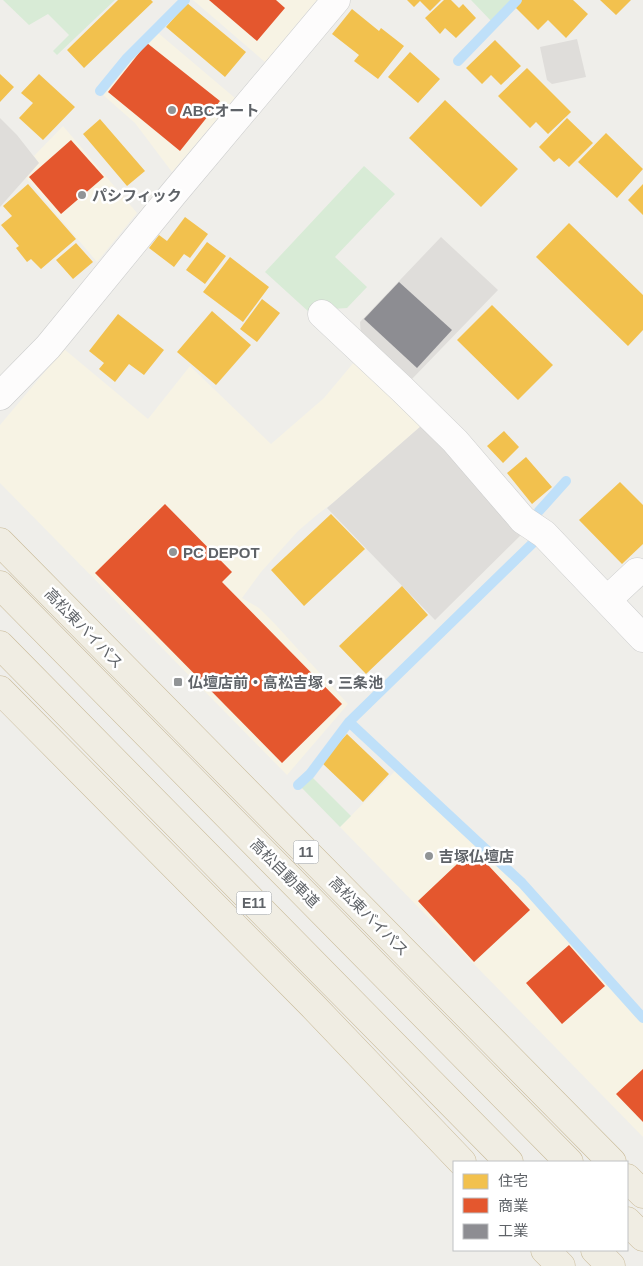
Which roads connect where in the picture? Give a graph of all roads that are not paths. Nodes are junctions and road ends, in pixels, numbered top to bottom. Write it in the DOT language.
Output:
graph roads {
  1 [pos="336,0"];
  2 [pos="322,314"];
  3 [pos="0,396"];
  4 [pos="0,542"];
  5 [pos="637,572"];
  6 [pos="0,585"];
  7 [pos="607,600"];
  8 [pos="643,638"];
  9 [pos="0,645"];
  10 [pos="0,690"];
  11 [pos="461,1161"];
  12 [pos="508,1161"];
  13 [pos="568,1161"];
  14 [pos="611,1161"];
  15 [pos="628,1179"];
  16 [pos="643,1194"];
  17 [pos="628,1222"];
  18 [pos="643,1237"];
  19 [pos="546,1251"];
  20 [pos="596,1251"];
  21 [pos="561,1266"];
  22 [pos="611,1266"];
  1 -- 3 [label="street"];
  2 -- 7 [label="street"];
  4 -- 14 [label="highway, 高松東バイパス / 11"];
  5 -- 7 [label="street"];
  6 -- 13 [label="highway, 高松自動車道 / E11"];
  7 -- 8 [label="street"];
  9 -- 12 [label="highway, E11"];
  10 -- 11 [label="highway"];
  15 -- 16 [label="highway"];
  17 -- 18 [label="highway"];
  19 -- 21 [label="highway"];
  20 -- 22 [label="highway"];
}
